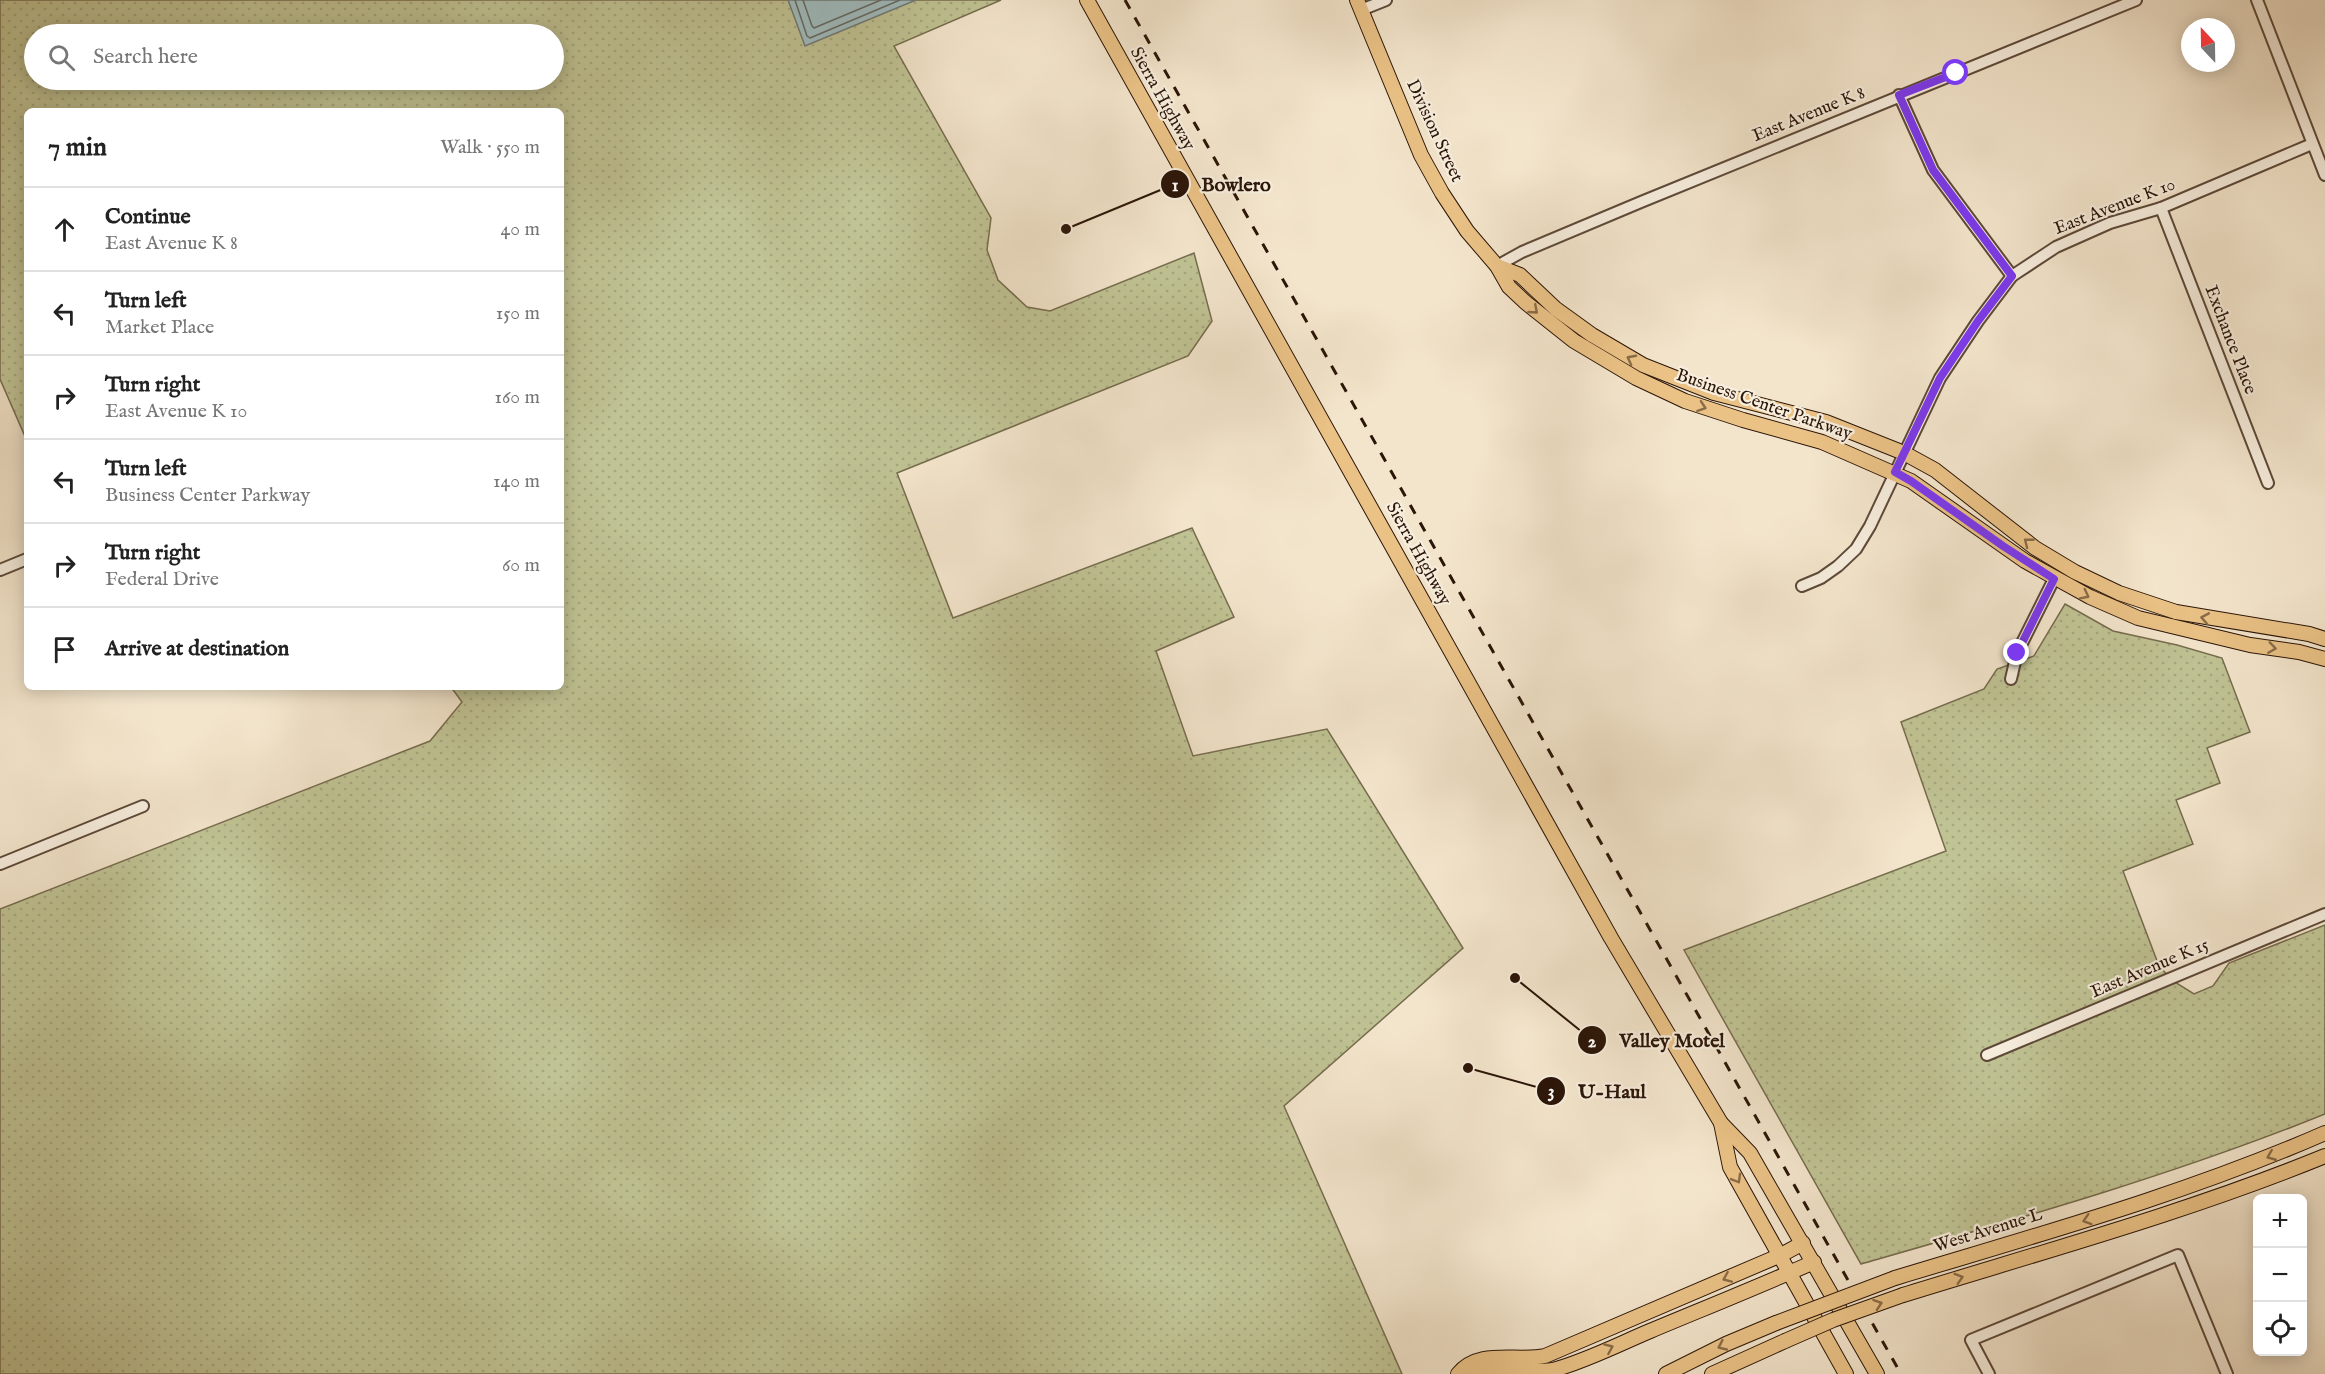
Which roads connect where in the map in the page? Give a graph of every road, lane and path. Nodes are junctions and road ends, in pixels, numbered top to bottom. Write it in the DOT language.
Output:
graph roads {
  1 [pos="1087,0"];
  2 [pos="1386,0"];
  3 [pos="2136,0"];
  4 [pos="2257,0"];
  5 [pos="1359,5"];
  6 [pos="1899,95"];
  7 [pos="2312,144"];
  8 [pos="2325,175"];
  9 [pos="2161,208"];
  10 [pos="1497,266"];
  11 [pos="2012,276"];
  12 [pos="1904,453"];
  13 [pos="1895,472"];
  14 [pos="2268,483"];
  15 [pos="24,560"];
  16 [pos="0,570"];
  17 [pos="2054,579"];
  18 [pos="1802,586"];
  19 [pos="2325,639"];
  20 [pos="2325,658"];
  21 [pos="2011,679"];
  22 [pos="143,806"];
  23 [pos="0,864"];
  24 [pos="2325,914"];
  25 [pos="1987,1055"];
  26 [pos="1721,1123"];
  27 [pos="2325,1133"];
  28 [pos="2325,1156"];
  29 [pos="1803,1243"];
  30 [pos="1781,1255"];
  31 [pos="1814,1262"];
  32 [pos="1790,1273"];
  33 [pos="1458,1374"];
  34 [pos="1472,1374"];
  35 [pos="1666,1374"];
  36 [pos="1712,1374"];
  37 [pos="1846,1374"];
  38 [pos="1877,1374"];
  39 [pos="1989,1374"];
  40 [pos="2227,1374"];
  1 -- 26 [label="main road, Sierra Highway"];
  2 -- 5 [label="street"];
  3 -- 6 [label="street, East Avenue K 8"];
  4 -- 7 [label="street"];
  5 -- 10 [label="main road, Division Street"];
  6 -- 10 [label="street, East Avenue K 8"];
  6 -- 11 [label="street"];
  7 -- 8 [label="street"];
  7 -- 9 [label="street, East Avenue K 10"];
  9 -- 11 [label="street, East Avenue K 10"];
  9 -- 14 [label="street, Exchance Place"];
  12 -- 10 [label="main road, Business Center Parkway, one-way"];
  10 -- 13 [label="main road, Business Center Parkway, one-way"];
  11 -- 12 [label="street, East Avenue K 10"];
  12 -- 13 [label="street, East Avenue K 10"];
  19 -- 12 [label="main road, Business Center Parkway, one-way"];
  13 -- 17 [label="main road, Business Center Parkway"];
  13 -- 18 [label="street, East Avenue K 10"];
  15 -- 16 [label="street"];
  17 -- 20 [label="main road, Business Center Parkway, one-way"];
  17 -- 21 [label="street"];
  22 -- 23 [label="street"];
  24 -- 25 [label="street, East Avenue K 15"];
  26 -- 29 [label="main road, Sierra Highway"];
  26 -- 30 [label="main road, Sierra Highway, one-way"];
  27 -- 35 [label="main road, West Avenue L, one-way, bridge"];
  36 -- 28 [label="main road, West Avenue L, one-way, bridge"];
  29 -- 30 [label="main road"];
  29 -- 31 [label="main road, Sierra Highway"];
  30 -- 32 [label="main road, Sierra Highway"];
  30 -- 33 [label="main road, one-way"];
  31 -- 32 [label="main road"];
  31 -- 38 [label="main road"];
  34 -- 32 [label="main road, one-way"];
  32 -- 37 [label="main road"];
  39 -- 40 [label="street"];
}
